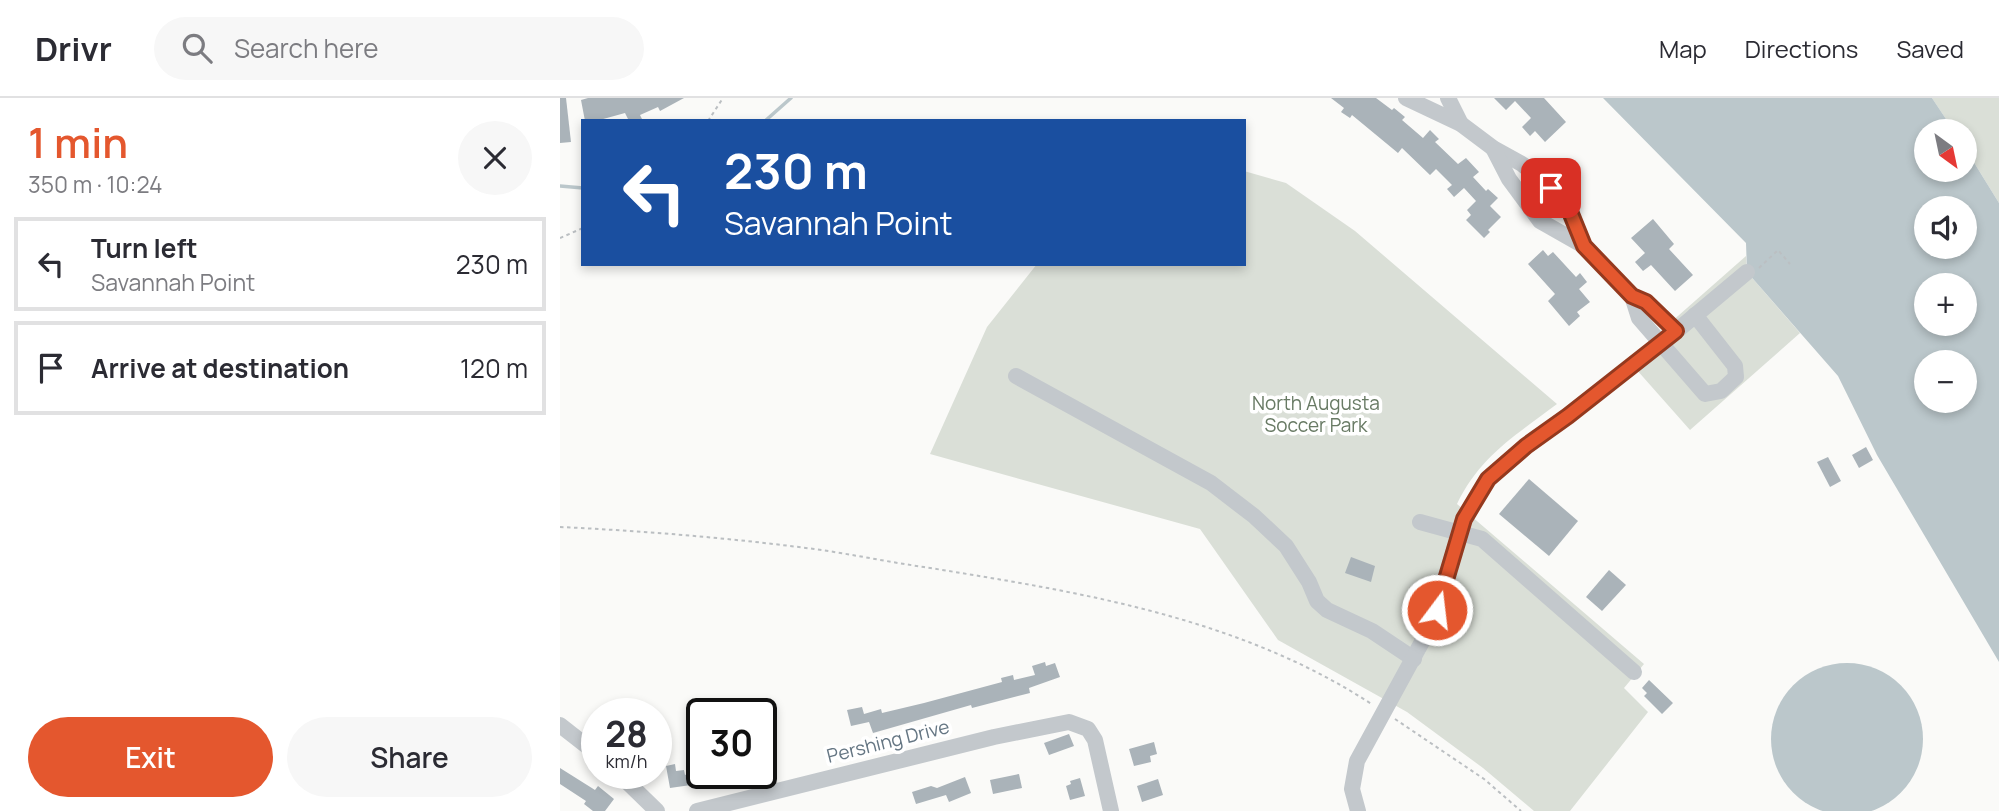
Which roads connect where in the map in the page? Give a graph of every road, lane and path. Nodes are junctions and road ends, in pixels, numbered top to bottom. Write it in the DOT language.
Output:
graph roads {
  1 [pos="723,98"];
  2 [pos="1406,98"];
  3 [pos="1448,98"];
  4 [pos="709,119"];
  5 [pos="1461,124"];
  6 [pos="1493,148"];
  7 [pos="581,229"];
  8 [pos="560,238"];
  9 [pos="1584,246"];
  10 [pos="1790,264"];
  11 [pos="1744,274"];
  12 [pos="1632,296"];
  13 [pos="1695,315"];
  14 [pos="1676,331"];
  15 [pos="1661,344"];
  16 [pos="1016,376"];
  17 [pos="1420,522"];
  18 [pos="560,527"];
  19 [pos="1460,533"];
  20 [pos="1414,659"];
  21 [pos="1634,672"];
  22 [pos="1384,713"];
  23 [pos="560,725"];
  24 [pos="581,741"];
  25 [pos="635,789"];
  26 [pos="657,811"];
  27 [pos="697,811"];
  28 [pos="1111,811"];
  29 [pos="1358,811"];
  30 [pos="1521,811"];
  1 -- 4 [label="path"];
  2 -- 5 [label="street"];
  3 -- 5 [label="street"];
  5 -- 6 [label="street"];
  6 -- 9 [label="street"];
  6 -- 9 [label="street"];
  7 -- 8 [label="path"];
  9 -- 12 [label="street"];
  10 -- 11 [label="path"];
  11 -- 13 [label="street"];
  12 -- 14 [label="street"];
  12 -- 15 [label="street"];
  13 -- 14 [label="street"];
  13 -- 15 [label="street"];
  14 -- 15 [label="street"];
  15 -- 19 [label="street"];
  16 -- 20 [label="street"];
  17 -- 19 [label="street"];
  18 -- 22 [label="path"];
  19 -- 20 [label="street"];
  19 -- 21 [label="street"];
  20 -- 22 [label="street"];
  22 -- 29 [label="street"];
  22 -- 30 [label="path"];
  23 -- 24 [label="street"];
  25 -- 26 [label="street"];
  27 -- 28 [label="street, Pershing Drive"];
}
